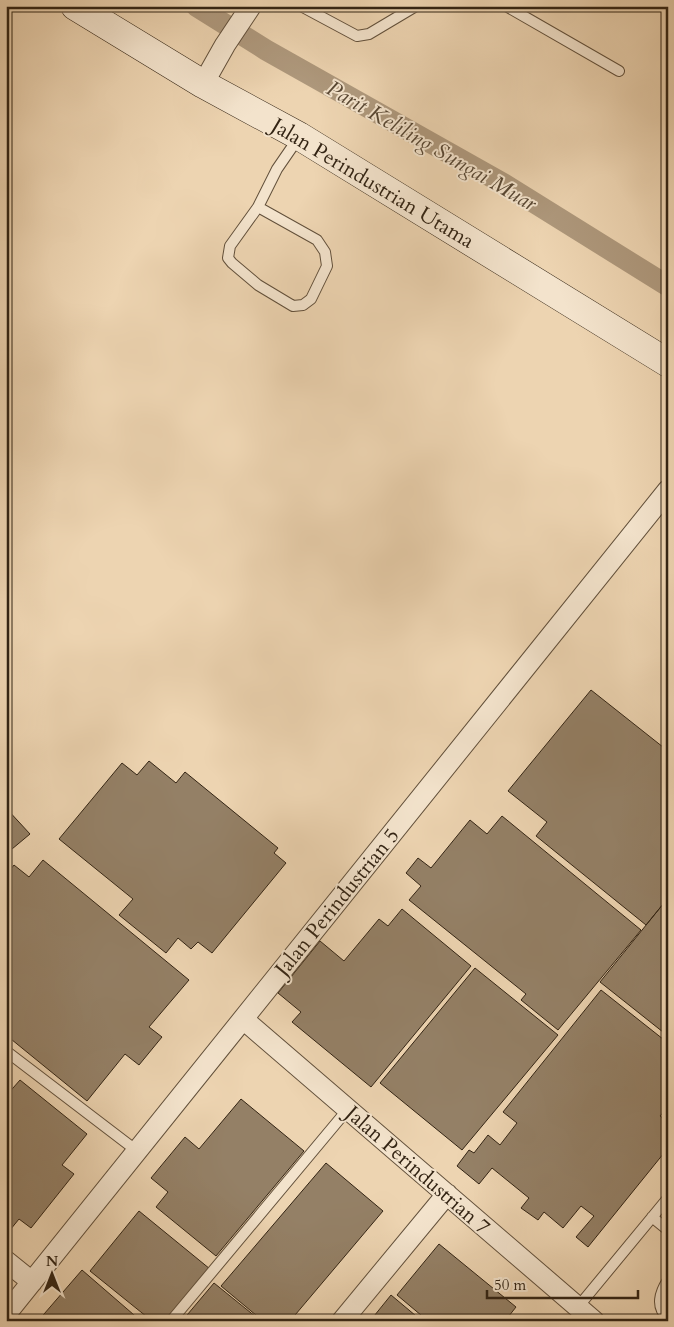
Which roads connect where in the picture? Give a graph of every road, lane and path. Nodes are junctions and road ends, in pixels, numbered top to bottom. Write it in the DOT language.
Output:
graph roads {
  1 [pos="75,6"];
  2 [pos="251,6"];
  3 [pos="301,6"];
  4 [pos="416,6"];
  5 [pos="506,6"];
  6 [pos="619,72"];
  7 [pos="203,84"];
  8 [pos="299,136"];
  9 [pos="258,207"];
  10 [pos="668,363"];
  11 [pos="668,490"];
  12 [pos="243,1019"];
  13 [pos="6,1052"];
  14 [pos="348,1109"];
  15 [pos="137,1151"];
  16 [pos="447,1194"];
  17 [pos="668,1198"];
  18 [pos="652,1217"];
  19 [pos="668,1230"];
  20 [pos="6,1261"];
  21 [pos="668,1280"];
  22 [pos="32,1282"];
  23 [pos="578,1307"];
  24 [pos="6,1314"];
  25 [pos="668,1318"];
  26 [pos="171,1321"];
  27 [pos="342,1321"];
  28 [pos="594,1321"];
  1 -- 7 [label="street, Jalan Perindustrian Utama"];
  2 -- 7 [label="street"];
  3 -- 4 [label="lane"];
  5 -- 6 [label="lane"];
  7 -- 8 [label="street, Jalan Perindustrian Utama"];
  8 -- 9 [label="lane"];
  8 -- 10 [label="street, Jalan Perindustrian Utama"];
  9 -- 9 [label="lane"];
  11 -- 12 [label="street, Jalan Perindustrian 5"];
  12 -- 14 [label="street, Jalan Perindustrian 7"];
  12 -- 15 [label="street, Jalan Perindustrian 5"];
  13 -- 15 [label="lane"];
  14 -- 16 [label="street, Jalan Perindustrian 7"];
  14 -- 26 [label="lane"];
  15 -- 22 [label="street, Jalan Perindustrian 5"];
  16 -- 23 [label="street, Jalan Perindustrian 7"];
  16 -- 27 [label="street"];
  17 -- 18 [label="lane"];
  18 -- 19 [label="lane"];
  18 -- 23 [label="lane"];
  20 -- 22 [label="street"];
  21 -- 25 [label="lane"];
  22 -- 24 [label="street, Jalan Perindustrian 5"];
  23 -- 28 [label="street, Jalan Perindustrian 7"];
}
